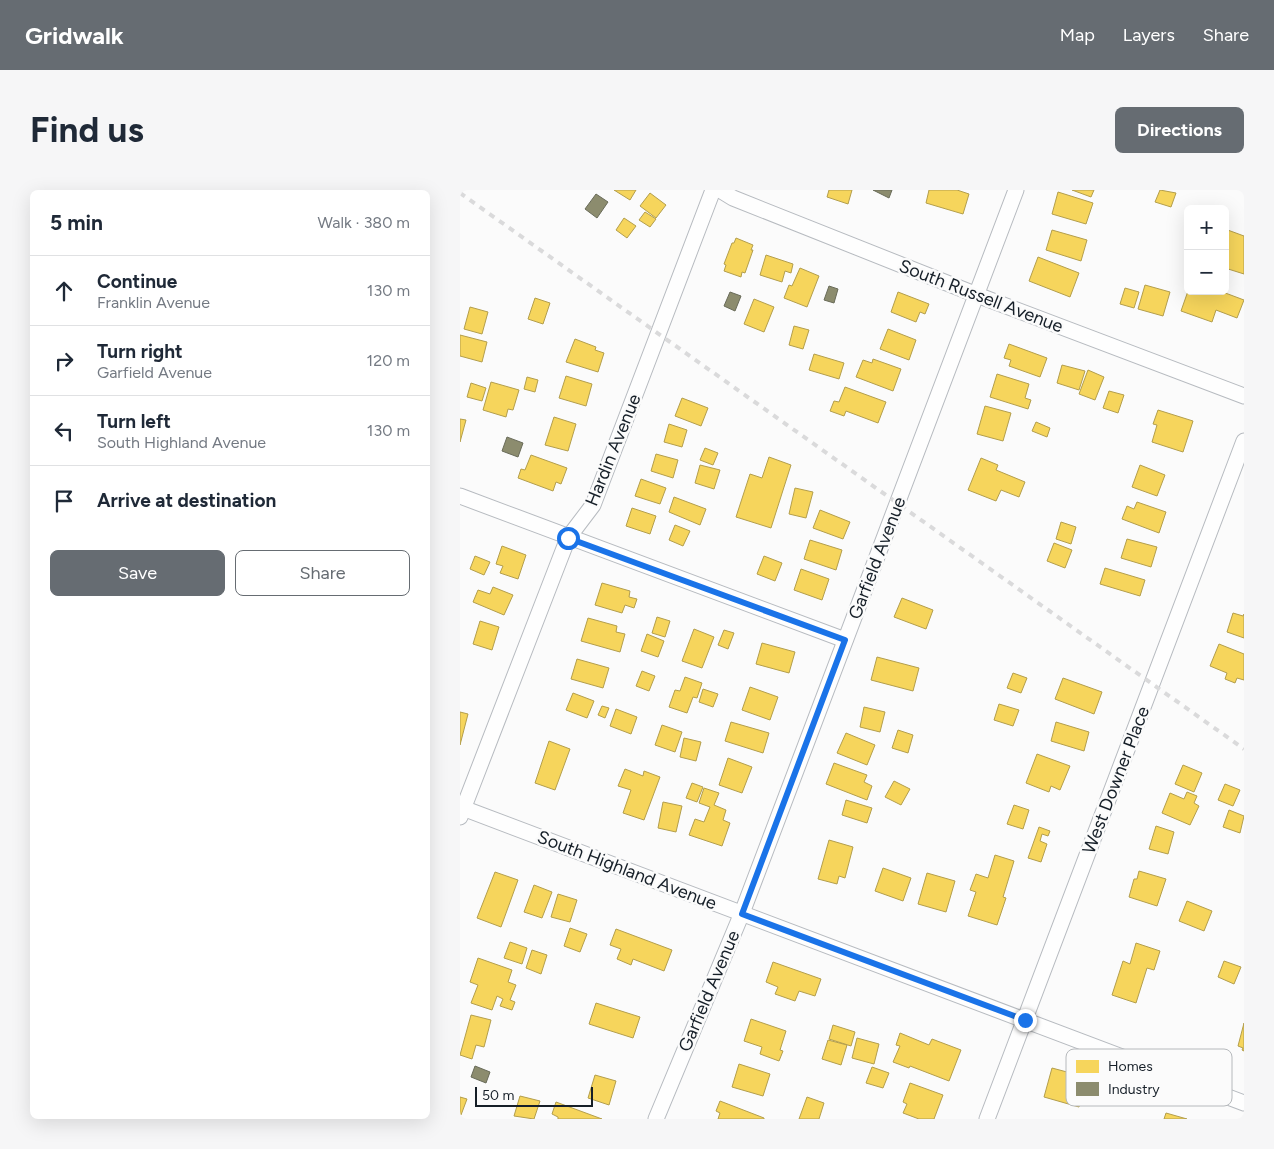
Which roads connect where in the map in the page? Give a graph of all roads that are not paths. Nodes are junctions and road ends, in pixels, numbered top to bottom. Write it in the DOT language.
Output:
graph roads {
  1 [pos="713,190"];
  2 [pos="720,190"];
  3 [pos="1016,190"];
  4 [pos="976,295"];
  5 [pos="1244,396"];
  6 [pos="1244,441"];
  7 [pos="460,496"];
  8 [pos="568,538"];
  9 [pos="845,640"];
  10 [pos="461,811"];
  11 [pos="742,914"];
  12 [pos="1025,1020"];
  13 [pos="1102,1049"];
  14 [pos="1232,1098"];
  15 [pos="1244,1103"];
  16 [pos="656,1119"];
  17 [pos="987,1119"];
  1 -- 8 [label="street, Hardin Avenue"];
  2 -- 4 [label="street, South Russell Avenue"];
  3 -- 4 [label="street, Garfield Avenue"];
  4 -- 5 [label="street, South Russell Avenue"];
  4 -- 9 [label="street, Garfield Avenue"];
  6 -- 12 [label="street, West Downer Place"];
  7 -- 8 [label="street"];
  8 -- 9 [label="street"];
  8 -- 10 [label="street, Hardin Avenue"];
  9 -- 11 [label="street, Garfield Avenue"];
  10 -- 11 [label="street, South Highland Avenue"];
  11 -- 12 [label="street, South Highland Avenue"];
  11 -- 16 [label="street, Garfield Avenue"];
  12 -- 13 [label="street, South Highland Avenue"];
  12 -- 17 [label="street, West Downer Place"];
  14 -- 15 [label="street, South Highland Avenue"];
}
